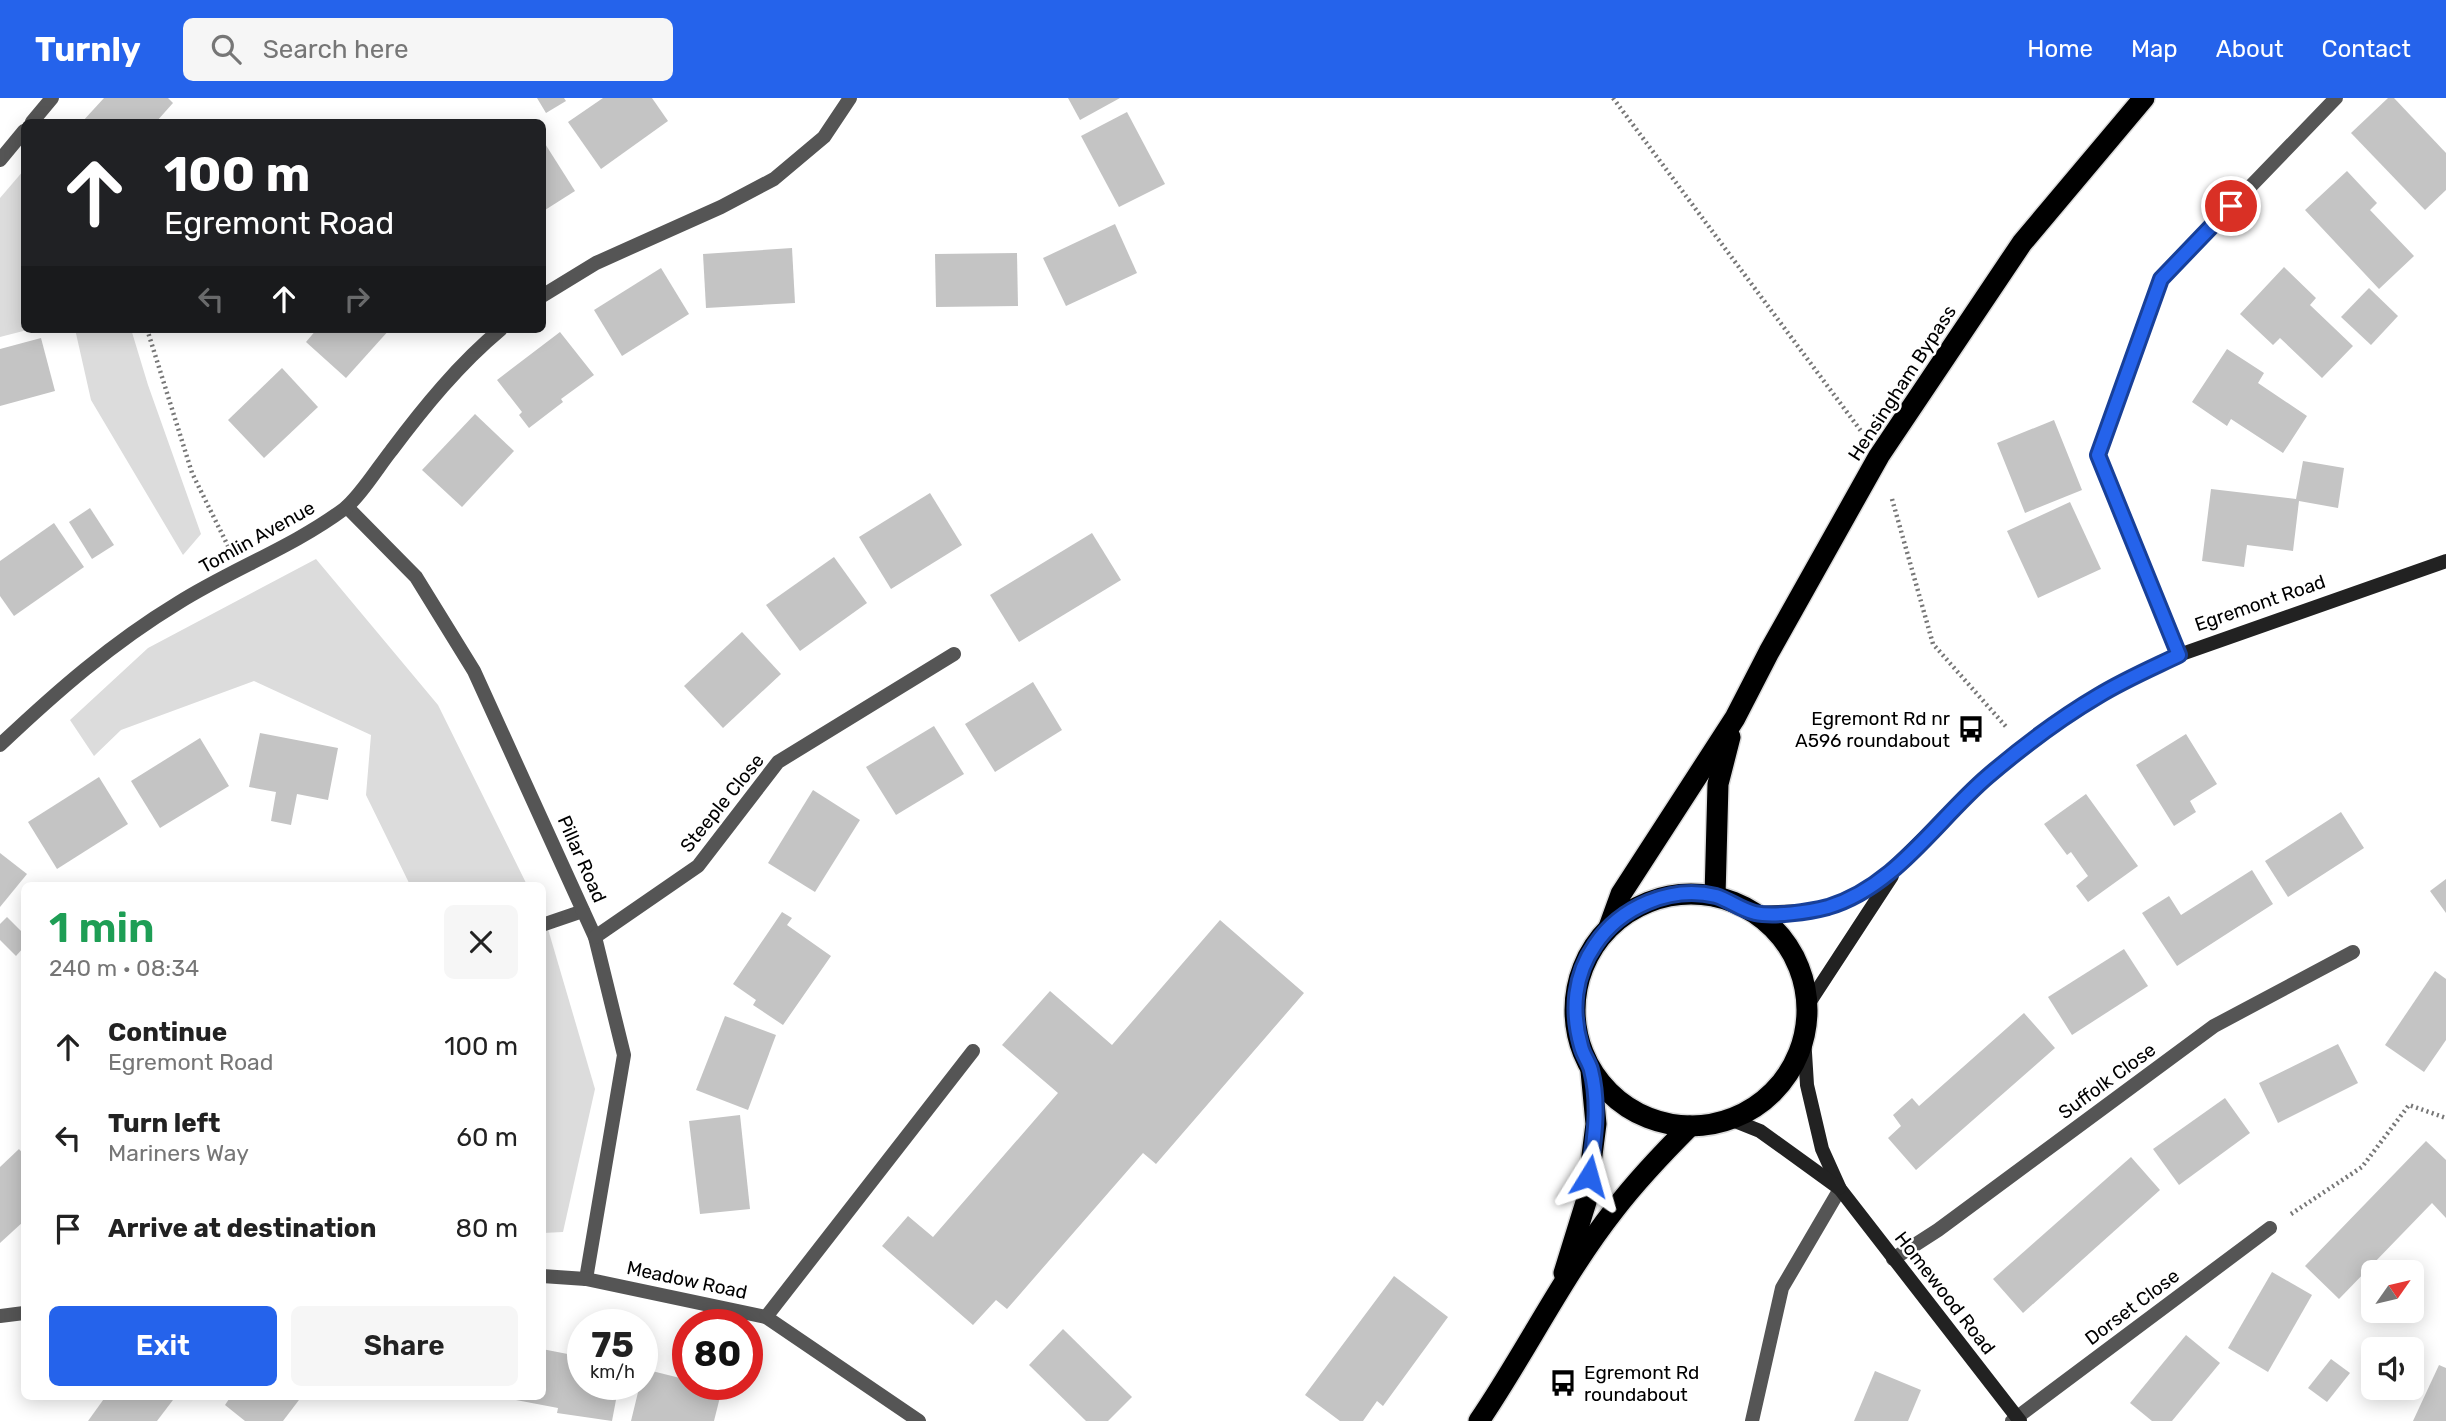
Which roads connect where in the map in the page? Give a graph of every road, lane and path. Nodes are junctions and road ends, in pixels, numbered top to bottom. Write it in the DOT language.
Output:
graph roads {
  1 [pos="52,98"];
  2 [pos="850,98"];
  3 [pos="1612,98"];
  4 [pos="2144,98"];
  5 [pos="2336,98"];
  6 [pos="34,119"];
  7 [pos="21,135"];
  8 [pos="0,160"];
  9 [pos="546,294"];
  10 [pos="148,333"];
  11 [pos="496,333"];
  12 [pos="1879,456"];
  13 [pos="347,507"];
  14 [pos="2446,561"];
  15 [pos="239,569"];
  16 [pos="954,654"];
  17 [pos="2179,655"];
  18 [pos="1735,718"];
  19 [pos="0,745"];
  20 [pos="2024,747"];
  21 [pos="1902,861"];
  22 [pos="1715,896"];
  23 [pos="583,911"];
  24 [pos="1755,913"];
  25 [pos="546,924"];
  26 [pos="1609,927"];
  27 [pos="595,937"];
  28 [pos="2353,952"];
  29 [pos="1807,1006"];
  30 [pos="1804,1037"];
  31 [pos="973,1051"];
  32 [pos="1591,1070"];
  33 [pos="2446,1118"];
  34 [pos="1730,1119"];
  35 [pos="1690,1126"];
  36 [pos="1840,1189"];
  37 [pos="2270,1228"];
  38 [pos="1893,1259"];
  39 [pos="546,1276"];
  40 [pos="586,1279"];
  41 [pos="1557,1295"];
  42 [pos="21,1313"];
  43 [pos="0,1316"];
  44 [pos="766,1317"];
  45 [pos="2016,1419"];
  46 [pos="919,1421"];
  47 [pos="1479,1421"];
  48 [pos="1752,1421"];
  1 -- 6 [label="street"];
  2 -- 9 [label="street"];
  3 -- 12 [label="path"];
  4 -- 12 [label="highway, Hensingham Bypass"];
  5 -- 17 [label="street"];
  7 -- 8 [label="street"];
  10 -- 15 [label="path"];
  11 -- 13 [label="street, Tomlin Avenue"];
  12 -- 18 [label="highway, Hensingham Bypass"];
  12 -- 20 [label="path"];
  13 -- 15 [label="street, Tomlin Avenue"];
  13 -- 23 [label="street, Pillar Road"];
  14 -- 17 [label="main road, Egremont Road"];
  15 -- 19 [label="street, Tomlin Avenue"];
  16 -- 27 [label="street, Steeple Close"];
  17 -- 20 [label="main road, Egremont Road"];
  18 -- 22 [label="highway, Hensingham Bypass"];
  18 -- 26 [label="highway, Hensingham Bypass"];
  20 -- 21 [label="main road, Egremont Road"];
  21 -- 24 [label="main road"];
  21 -- 29 [label="main road"];
  22 -- 24 [label="highway"];
  22 -- 26 [label="highway"];
  23 -- 25 [label="street"];
  23 -- 27 [label="street, Pillar Road"];
  24 -- 29 [label="highway"];
  26 -- 32 [label="highway"];
  27 -- 40 [label="street, Pillar Road"];
  28 -- 38 [label="street, Suffolk Close"];
  29 -- 30 [label="highway"];
  30 -- 34 [label="highway"];
  30 -- 36 [label="main road"];
  31 -- 44 [label="street"];
  32 -- 35 [label="highway"];
  32 -- 41 [label="highway"];
  33 -- 37 [label="path"];
  34 -- 35 [label="highway"];
  34 -- 36 [label="main road"];
  35 -- 41 [label="highway"];
  36 -- 38 [label="main road, Homewood Road"];
  36 -- 48 [label="street"];
  37 -- 45 [label="street, Dorset Close"];
  38 -- 45 [label="main road, Homewood Road"];
  39 -- 40 [label="street, Meadow Road"];
  40 -- 44 [label="street, Meadow Road"];
  41 -- 47 [label="highway"];
  42 -- 43 [label="street"];
  44 -- 46 [label="street, Meadow Road"];
}
